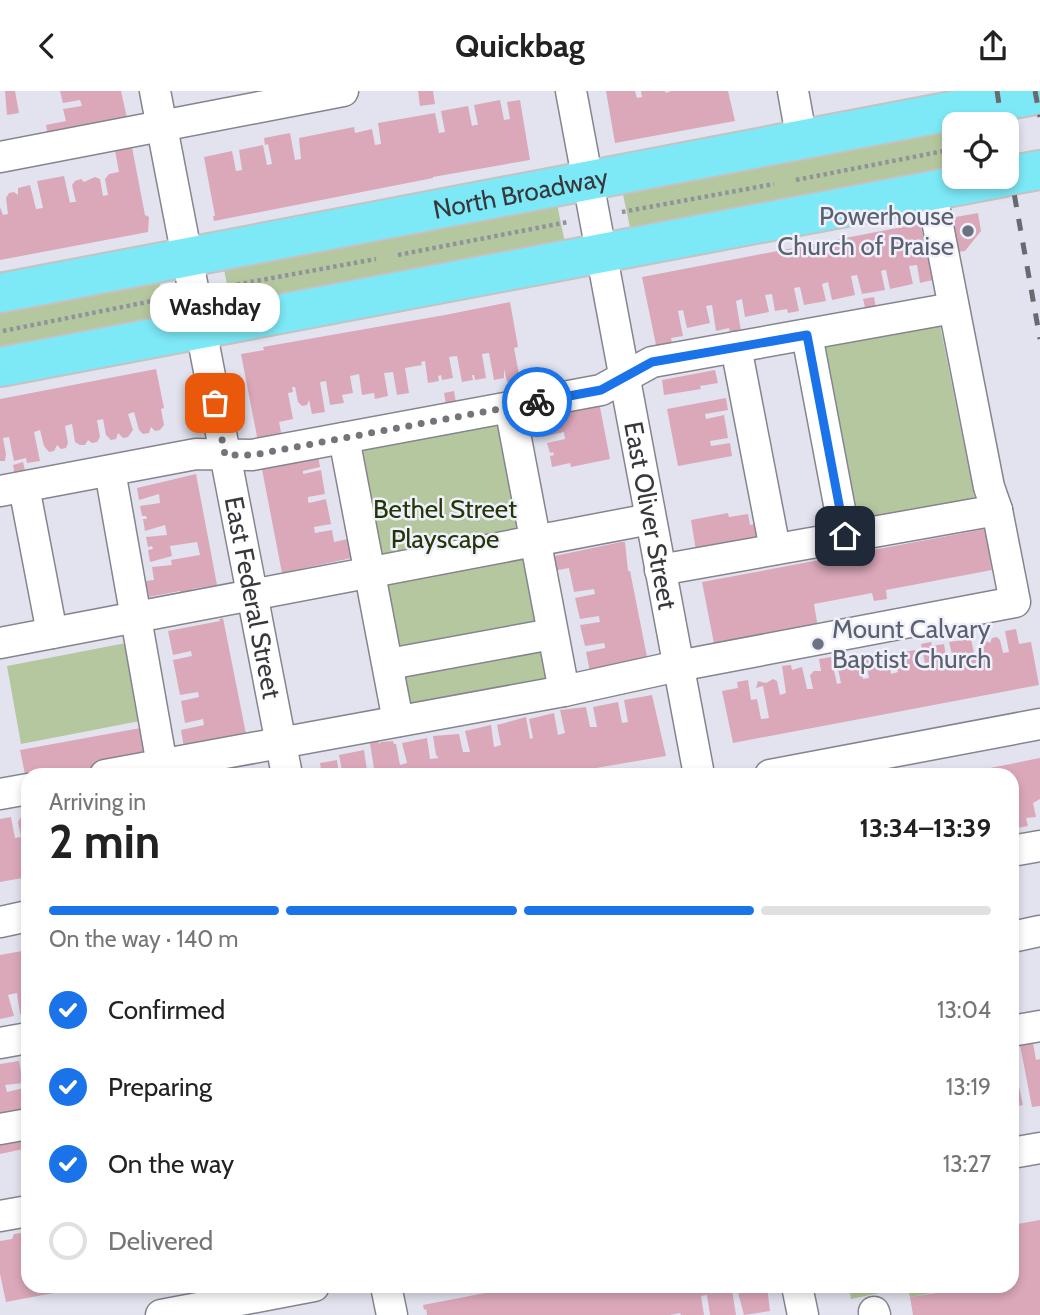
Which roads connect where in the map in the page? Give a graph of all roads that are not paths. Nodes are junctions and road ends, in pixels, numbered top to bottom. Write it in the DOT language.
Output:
graph roads {
  1 [pos="155,91"];
  2 [pos="343,91"];
  3 [pos="571,91"];
  4 [pos="793,91"];
  5 [pos="1040,94"];
  6 [pos="274,97"];
  7 [pos="162,124"];
  8 [pos="0,156"];
  9 [pos="798,157"];
  10 [pos="1040,170"];
  11 [pos="1019,174"];
  12 [pos="589,181"];
  13 [pos="942,188"];
  14 [pos="931,190"];
  15 [pos="602,252"];
  16 [pos="187,257"];
  17 [pos="0,292"];
  18 [pos="953,309"];
  19 [pos="201,328"];
  20 [pos="807,335"];
  21 [pos="2,345"];
  22 [pos="736,347"];
  23 [pos="626,376"];
  24 [pos="510,407"];
  25 [pos="344,438"];
  26 [pos="225,455"];
  27 [pos="110,471"];
  28 [pos="12,489"];
  29 [pos="997,510"];
  30 [pos="650,519"];
  31 [pos="845,536"];
  32 [pos="533,541"];
  33 [pos="775,549"];
  34 [pos="660,570"];
  35 [pos="369,571"];
  36 [pos="252,595"];
  37 [pos="136,617"];
  38 [pos="52,633"];
  39 [pos="552,634"];
  40 [pos="0,643"];
  41 [pos="389,664"];
  42 [pos="678,666"];
  43 [pos="564,691"];
  44 [pos="398,721"];
  45 [pos="1040,724"];
  46 [pos="281,743"];
  47 [pos="162,765"];
  48 [pos="145,768"];
  49 [pos="286,768"];
  50 [pos="698,768"];
  51 [pos="807,768"];
  52 [pos="21,790"];
  53 [pos="0,794"];
  54 [pos="1040,846"];
  55 [pos="1019,850"];
  56 [pos="21,918"];
  57 [pos="0,922"];
  58 [pos="1040,931"];
  59 [pos="1019,935"];
  60 [pos="21,1039"];
  61 [pos="0,1043"];
  62 [pos="21,1125"];
  63 [pos="0,1129"];
  64 [pos="1040,1148"];
  65 [pos="1019,1152"];
  66 [pos="21,1212"];
  67 [pos="0,1216"];
  68 [pos="277,1293"];
  69 [pos="387,1293"];
  70 [pos="798,1293"];
  71 [pos="162,1315"];
  72 [pos="392,1315"];
  73 [pos="803,1315"];
  1 -- 7 [label="street, East Federal Street"];
  2 -- 6 [label="street"];
  3 -- 12 [label="street, East Oliver Street"];
  4 -- 9 [label="street"];
  5 -- 9 [label="main road, North Broadway"];
  6 -- 7 [label="street"];
  7 -- 8 [label="street"];
  7 -- 16 [label="street, East Federal Street"];
  9 -- 12 [label="main road, North Broadway"];
  10 -- 11 [label="main road"];
  12 -- 15 [label="street, East Oliver Street"];
  12 -- 16 [label="main road, North Broadway"];
  13 -- 14 [label="main road"];
  14 -- 15 [label="main road"];
  14 -- 18 [label="street"];
  15 -- 19 [label="main road"];
  15 -- 23 [label="street, East Oliver Street"];
  16 -- 17 [label="main road, North Broadway"];
  16 -- 19 [label="street, East Federal Street"];
  18 -- 20 [label="street"];
  18 -- 29 [label="street"];
  19 -- 21 [label="main road"];
  19 -- 26 [label="street, East Federal Street"];
  20 -- 22 [label="street"];
  20 -- 31 [label="street"];
  22 -- 23 [label="street"];
  22 -- 33 [label="street"];
  23 -- 24 [label="street"];
  23 -- 30 [label="street, East Oliver Street"];
  24 -- 25 [label="street"];
  24 -- 32 [label="street"];
  25 -- 26 [label="street"];
  25 -- 35 [label="street"];
  26 -- 27 [label="street"];
  26 -- 36 [label="street, East Federal Street"];
  27 -- 28 [label="street"];
  27 -- 37 [label="street"];
  28 -- 38 [label="street"];
  29 -- 31 [label="street"];
  29 -- 42 [label="street"];
  30 -- 32 [label="street"];
  30 -- 34 [label="street, East Oliver Street"];
  31 -- 33 [label="street"];
  32 -- 35 [label="street"];
  32 -- 39 [label="street"];
  33 -- 34 [label="street"];
  34 -- 42 [label="street, East Oliver Street"];
  35 -- 36 [label="street"];
  35 -- 41 [label="street"];
  36 -- 37 [label="street"];
  36 -- 46 [label="street, East Federal Street"];
  37 -- 38 [label="street"];
  37 -- 47 [label="street"];
  38 -- 40 [label="street"];
  39 -- 41 [label="street"];
  39 -- 43 [label="street"];
  41 -- 44 [label="street"];
  42 -- 43 [label="street"];
  42 -- 50 [label="street, East Oliver Street"];
  43 -- 44 [label="street"];
  44 -- 46 [label="street"];
  45 -- 51 [label="street"];
  46 -- 47 [label="street"];
  46 -- 49 [label="street, East Federal Street"];
  47 -- 48 [label="street"];
  52 -- 53 [label="street"];
  54 -- 55 [label="street"];
  56 -- 57 [label="street"];
  58 -- 59 [label="street"];
  60 -- 61 [label="street"];
  62 -- 63 [label="street"];
  64 -- 65 [label="street"];
  66 -- 67 [label="street"];
  68 -- 71 [label="street"];
  69 -- 72 [label="street"];
  70 -- 73 [label="street"];
}
